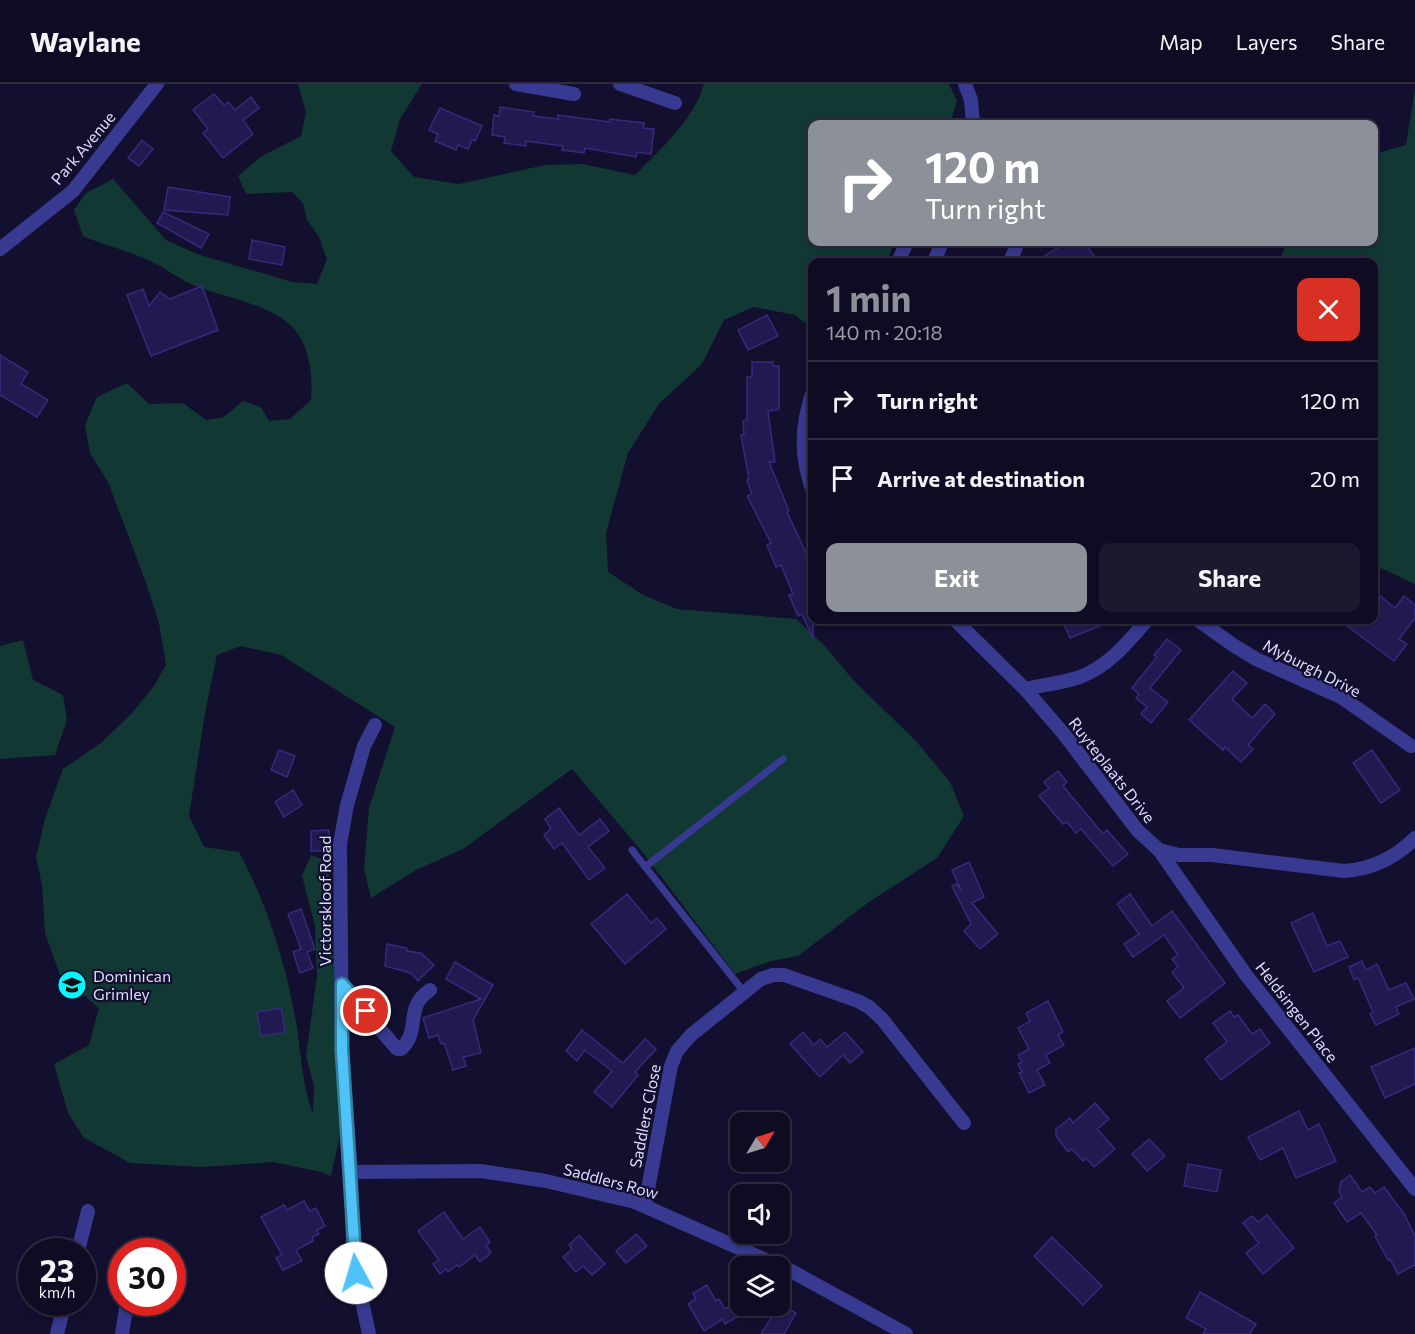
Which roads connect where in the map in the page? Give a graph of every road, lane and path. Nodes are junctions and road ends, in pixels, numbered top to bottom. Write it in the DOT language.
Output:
graph roads {
  1 [pos="157,84"];
  2 [pos="516,84"];
  3 [pos="620,84"];
  4 [pos="965,84"];
  5 [pos="574,94"];
  6 [pos="675,103"];
  7 [pos="973,120"];
  8 [pos="0,249"];
  9 [pos="808,409"];
  10 [pos="808,455"];
  11 [pos="959,624"];
  12 [pos="1143,624"];
  13 [pos="1204,624"];
  14 [pos="1025,689"];
  15 [pos="375,725"];
  16 [pos="1411,746"];
  17 [pos="783,759"];
  18 [pos="1415,838"];
  19 [pos="632,850"];
  20 [pos="1159,850"];
  21 [pos="645,867"];
  22 [pos="342,984"];
  23 [pos="430,990"];
  24 [pos="744,992"];
  25 [pos="964,1124"];
  26 [pos="351,1172"];
  27 [pos="1415,1190"];
  28 [pos="645,1205"];
  29 [pos="88,1211"];
  30 [pos="81,1238"];
  31 [pos="62,1316"];
  32 [pos="125,1316"];
  33 [pos="57,1334"];
  34 [pos="122,1334"];
  35 [pos="369,1334"];
  36 [pos="906,1334"];
  1 -- 8 [label="street, Park Avenue"];
  2 -- 5 [label="street"];
  3 -- 6 [label="street"];
  4 -- 7 [label="street"];
  9 -- 10 [label="street"];
  11 -- 14 [label="street, Ruyteplaats Drive"];
  12 -- 14 [label="street"];
  13 -- 16 [label="street, Myburgh Drive"];
  14 -- 20 [label="street, Ruyteplaats Drive"];
  15 -- 22 [label="street, Victorskloof Road"];
  17 -- 21 [label="lane"];
  18 -- 20 [label="street"];
  19 -- 21 [label="lane"];
  20 -- 27 [label="street, Heldsingen Place"];
  21 -- 24 [label="lane"];
  22 -- 23 [label="street"];
  22 -- 26 [label="street, Victorskloof Road"];
  24 -- 25 [label="street, Saddlers Close"];
  24 -- 28 [label="street, Saddlers Close"];
  26 -- 28 [label="street, Saddlers Row"];
  26 -- 35 [label="street, Victorskloof Road"];
  28 -- 36 [label="street, Saddlers Row"];
  29 -- 30 [label="street"];
  31 -- 33 [label="street"];
  32 -- 34 [label="street"];
}
